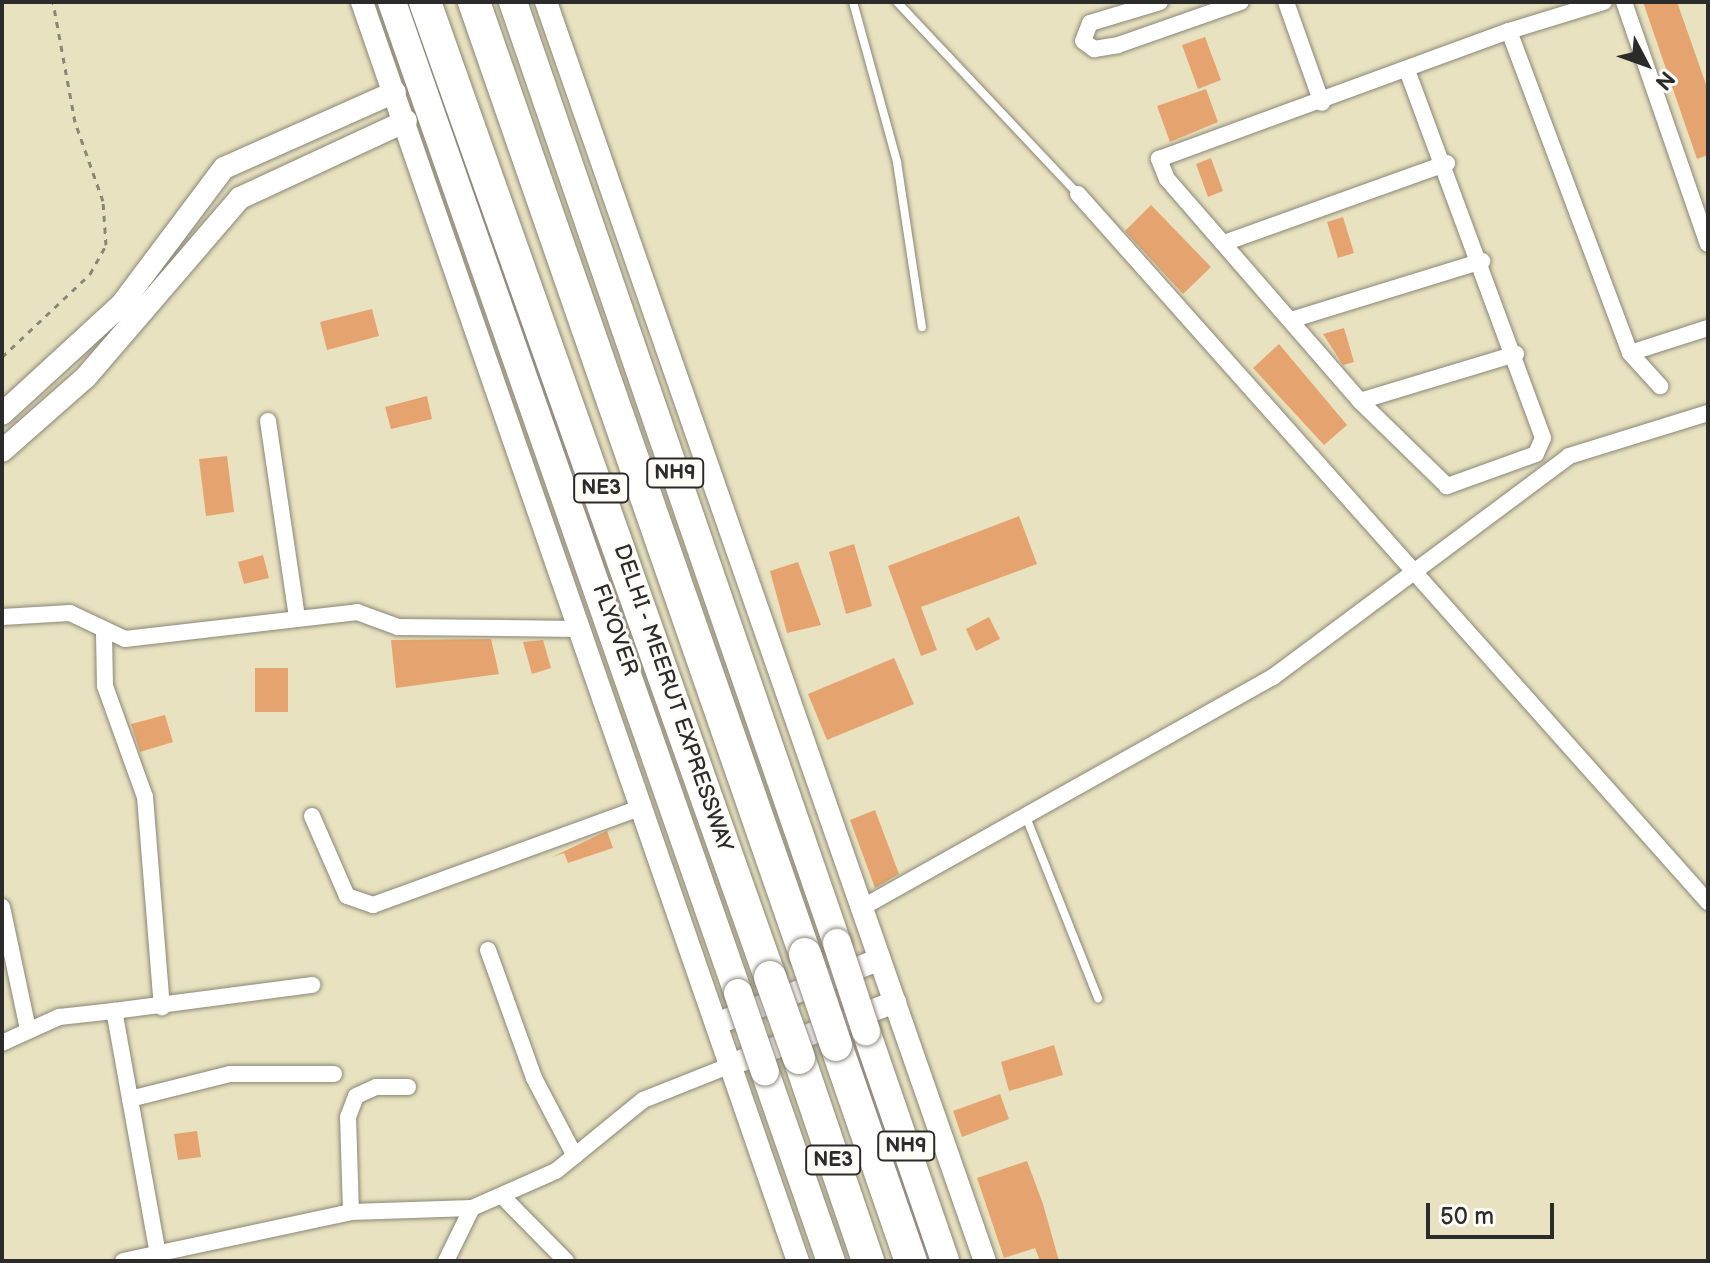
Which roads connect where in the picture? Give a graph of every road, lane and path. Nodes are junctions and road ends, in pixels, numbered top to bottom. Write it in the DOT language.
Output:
graph roads {
  1 [pos="53,2"];
  2 [pos="362,2"];
  3 [pos="392,2"];
  4 [pos="425,2"];
  5 [pos="474,2"];
  6 [pos="513,2"];
  7 [pos="546,2"];
  8 [pos="853,2"];
  9 [pos="897,2"];
  10 [pos="1160,2"];
  11 [pos="1241,2"];
  12 [pos="1286,2"];
  13 [pos="1604,2"];
  14 [pos="1624,2"];
  15 [pos="1509,31"];
  16 [pos="1407,70"];
  17 [pos="395,92"];
  18 [pos="1322,103"];
  19 [pos="406,121"];
  20 [pos="1447,163"];
  21 [pos="1078,194"];
  22 [pos="1224,243"];
  23 [pos="1708,244"];
  24 [pos="1482,261"];
  25 [pos="1294,319"];
  26 [pos="922,327"];
  27 [pos="1708,328"];
  28 [pos="1630,353"];
  29 [pos="1516,354"];
  30 [pos="2,357"];
  31 [pos="1660,386"];
  32 [pos="1360,401"];
  33 [pos="1708,413"];
  34 [pos="2,414"];
  35 [pos="268,421"];
  36 [pos="2,451"];
  37 [pos="1416,572"];
  38 [pos="2,617"];
  39 [pos="297,618"];
  40 [pos="578,629"];
  41 [pos="104,634"];
  42 [pos="639,808"];
  43 [pos="312,816"];
  44 [pos="1025,816"];
  45 [pos="1708,902"];
  46 [pos="2,907"];
  47 [pos="863,907"];
  48 [pos="488,950"];
  49 [pos="880,959"];
  50 [pos="312,985"];
  51 [pos="1098,998"];
  52 [pos="895,1002"];
  53 [pos="162,1007"];
  54 [pos="114,1011"];
  55 [pos="716,1024"];
  56 [pos="28,1029"];
  57 [pos="2,1043"];
  58 [pos="731,1065"];
  59 [pos="334,1074"];
  60 [pos="408,1087"];
  61 [pos="130,1099"];
  62 [pos="575,1156"];
  63 [pos="502,1196"];
  64 [pos="472,1208"];
  65 [pos="351,1212"];
  66 [pos="157,1249"];
  67 [pos="132,1260"];
  68 [pos="446,1261"];
  69 [pos="566,1261"];
  70 [pos="798,1261"];
  71 [pos="831,1261"];
  72 [pos="868,1261"];
  73 [pos="911,1261"];
  74 [pos="945,1261"];
  75 [pos="985,1261"];
  1 -- 30 [label="path"];
  2 -- 17 [label="street"];
  3 -- 71 [label="highway, FLYOVER, bridge"];
  4 -- 72 [label="highway, DELHI - MEERUT EXPRESSWAY / NE3, bridge"];
  5 -- 73 [label="highway, DELHI - MEERUT EXPRESSWAY / NE3, bridge"];
  6 -- 74 [label="highway, NH9, bridge"];
  7 -- 47 [label="street"];
  8 -- 26 [label="lane"];
  9 -- 21 [label="lane"];
  10 -- 11 [label="street"];
  12 -- 18 [label="street"];
  13 -- 15 [label="street"];
  14 -- 23 [label="street"];
  15 -- 16 [label="street"];
  15 -- 28 [label="street"];
  16 -- 18 [label="street"];
  16 -- 20 [label="street"];
  17 -- 19 [label="street"];
  17 -- 34 [label="street"];
  18 -- 22 [label="street"];
  19 -- 36 [label="street"];
  19 -- 40 [label="street"];
  20 -- 22 [label="street"];
  20 -- 24 [label="street"];
  21 -- 37 [label="street"];
  22 -- 25 [label="street"];
  24 -- 25 [label="street"];
  24 -- 29 [label="street"];
  25 -- 32 [label="street"];
  27 -- 28 [label="street"];
  28 -- 31 [label="street"];
  29 -- 32 [label="street"];
  29 -- 32 [label="street"];
  33 -- 37 [label="street"];
  35 -- 39 [label="street"];
  37 -- 44 [label="street"];
  37 -- 45 [label="street"];
  38 -- 41 [label="street"];
  39 -- 40 [label="street"];
  39 -- 41 [label="street"];
  40 -- 42 [label="street"];
  41 -- 53 [label="street"];
  42 -- 43 [label="street"];
  42 -- 55 [label="street"];
  44 -- 47 [label="street"];
  44 -- 51 [label="lane"];
  46 -- 56 [label="street"];
  47 -- 49 [label="street"];
  48 -- 62 [label="street"];
  49 -- 52 [label="street"];
  49 -- 55 [label="street"];
  50 -- 53 [label="street"];
  52 -- 58 [label="street"];
  52 -- 75 [label="street"];
  53 -- 54 [label="street"];
  54 -- 56 [label="street"];
  54 -- 61 [label="street"];
  55 -- 58 [label="street"];
  56 -- 57 [label="street"];
  58 -- 62 [label="street"];
  58 -- 70 [label="street"];
  59 -- 61 [label="street"];
  60 -- 65 [label="street"];
  61 -- 66 [label="street"];
  62 -- 63 [label="street"];
  63 -- 64 [label="street"];
  63 -- 69 [label="street"];
  64 -- 65 [label="street"];
  64 -- 68 [label="street"];
  65 -- 66 [label="street"];
  66 -- 67 [label="street"];
}
